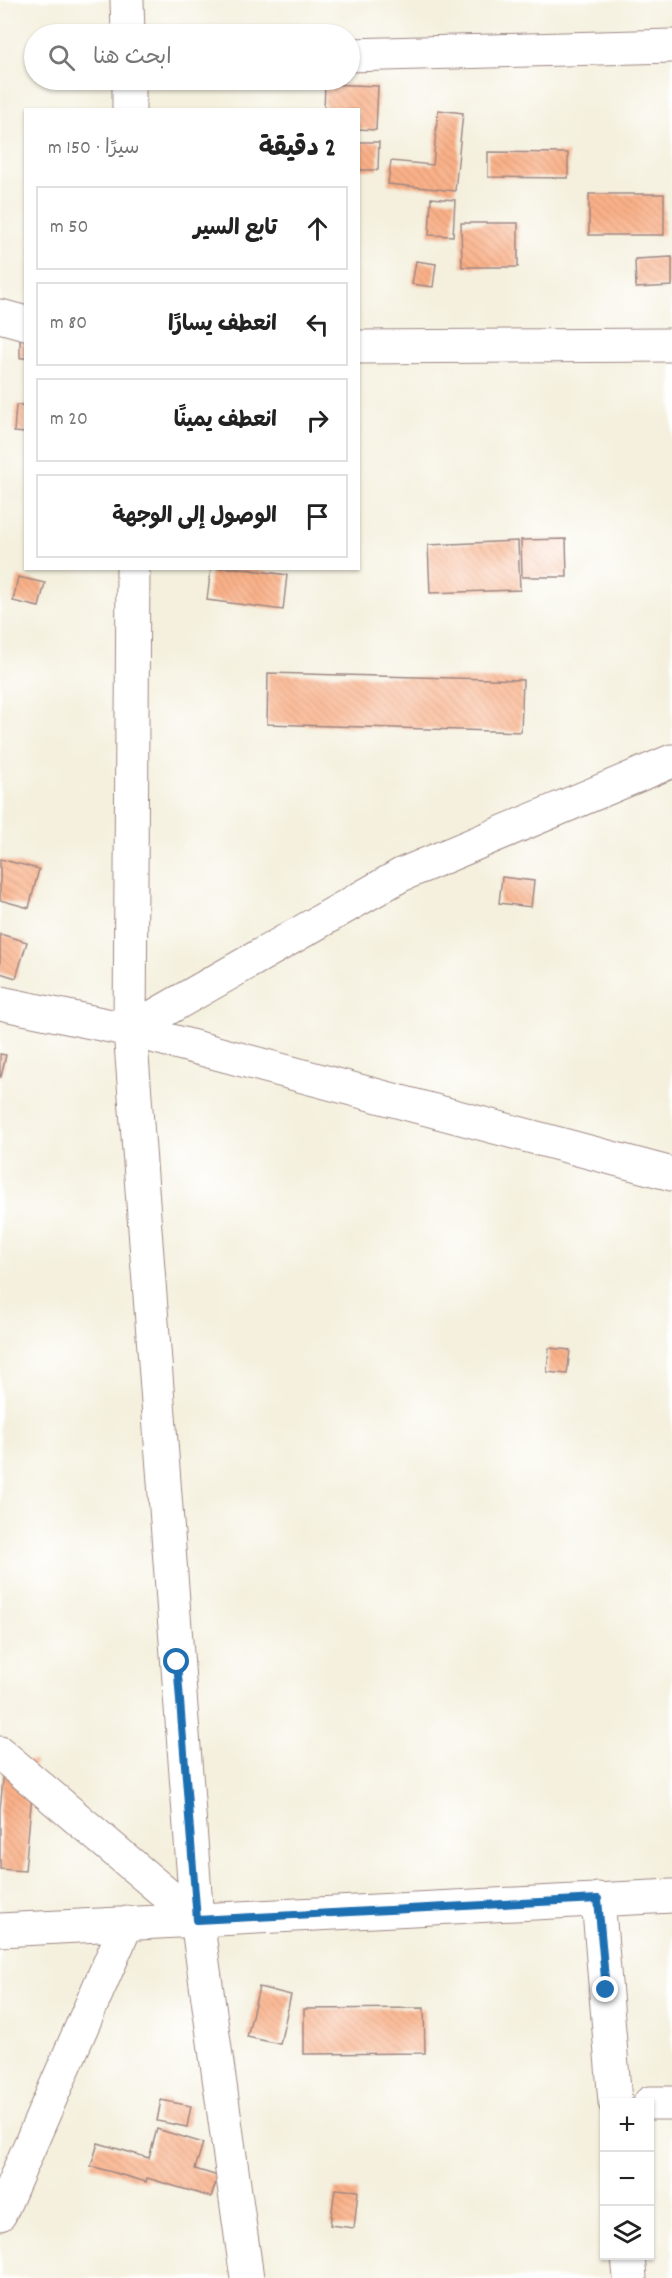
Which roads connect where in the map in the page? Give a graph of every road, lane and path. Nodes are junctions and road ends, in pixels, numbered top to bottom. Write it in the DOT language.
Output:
graph roads {
  1 [pos="127,0"];
  2 [pos="128,24"];
  3 [pos="672,46"];
  4 [pos="360,55"];
  5 [pos="129,90"];
  6 [pos="129,108"];
  7 [pos="0,316"];
  8 [pos="24,322"];
  9 [pos="672,345"];
  10 [pos="360,347"];
  11 [pos="133,570"];
  12 [pos="672,761"];
  13 [pos="0,1003"];
  14 [pos="130,1030"];
  15 [pos="672,1174"];
  16 [pos="0,1752"];
  17 [pos="672,1896"];
  18 [pos="598,1899"];
  19 [pos="197,1920"];
  20 [pos="127,1923"];
  21 [pos="0,1930"];
  22 [pos="615,2098"];
  23 [pos="654,2103"];
  24 [pos="672,2103"];
  25 [pos="0,2214"];
  26 [pos="628,2260"];
  27 [pos="247,2278"];
  28 [pos="630,2278"];
  1 -- 2 [label="street"];
  3 -- 4 [label="street"];
  5 -- 6 [label="street"];
  7 -- 8 [label="street"];
  9 -- 10 [label="street"];
  11 -- 14 [label="street"];
  12 -- 14 [label="street"];
  13 -- 14 [label="street"];
  14 -- 15 [label="street"];
  14 -- 19 [label="street"];
  16 -- 19 [label="street"];
  17 -- 18 [label="street"];
  18 -- 19 [label="street"];
  18 -- 22 [label="street"];
  19 -- 20 [label="street"];
  19 -- 27 [label="street"];
  20 -- 21 [label="street"];
  20 -- 25 [label="street"];
  23 -- 24 [label="street"];
  26 -- 28 [label="street"];
}
